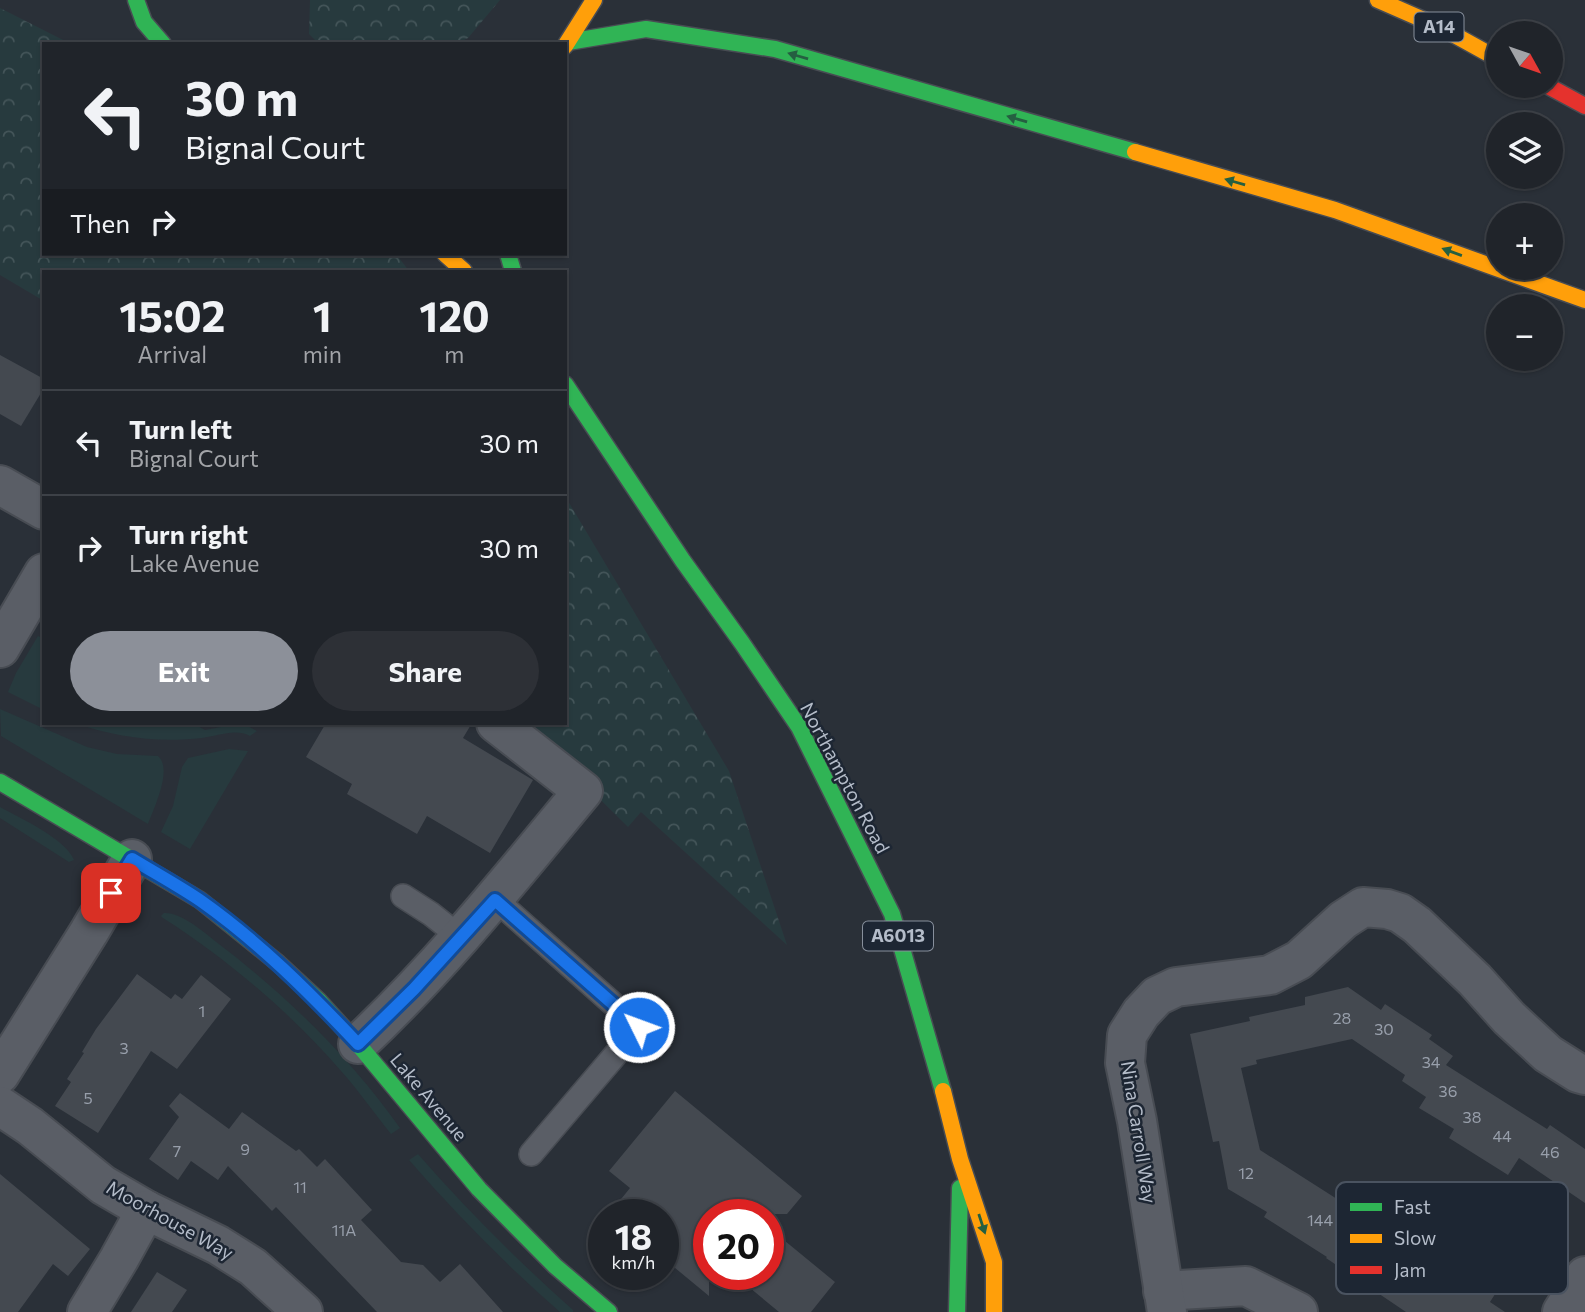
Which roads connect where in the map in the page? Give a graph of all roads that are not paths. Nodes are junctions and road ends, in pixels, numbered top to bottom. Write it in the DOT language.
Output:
graph roads {
  1 [pos="121,0"];
  2 [pos="136,0"];
  3 [pos="594,0"];
  4 [pos="1378,0"];
  5 [pos="144,22"];
  6 [pos="161,42"];
  7 [pos="567,44"];
  8 [pos="1486,52"];
  9 [pos="1563,94"];
  10 [pos="1585,106"];
  11 [pos="448,256"];
  12 [pos="463,270"];
  13 [pos="1585,300"];
  14 [pos="567,387"];
  15 [pos="0,485"];
  16 [pos="42,509"];
  17 [pos="42,576"];
  18 [pos="0,648"];
  19 [pos="499,725"];
  20 [pos="0,782"];
  21 [pos="132,859"];
  22 [pos="403,896"];
  23 [pos="495,900"];
  24 [pos="460,937"];
  25 [pos="11,1034"];
  26 [pos="358,1044"];
  27 [pos="0,1074"];
  28 [pos="1585,1075"];
  29 [pos="0,1106"];
  30 [pos="531,1154"];
  31 [pos="960,1159"];
  32 [pos="146,1210"];
  33 [pos="1585,1276"];
  34 [pos="1165,1302"];
  35 [pos="87,1312"];
  36 [pos="303,1312"];
  37 [pos="609,1312"];
  38 [pos="957,1312"];
  39 [pos="994,1312"];
  40 [pos="1298,1312"];
  41 [pos="1562,1312"];
  1 -- 5 [label="main road"];
  2 -- 5 [label="main road"];
  3 -- 7 [label="main road"];
  4 -- 8 [label="main road, A14"];
  5 -- 6 [label="main road"];
  13 -- 7 [label="main road, one-way"];
  9 -- 10 [label="main road"];
  11 -- 12 [label="main road"];
  14 -- 31 [label="main road, Northampton Road / A6013"];
  15 -- 16 [label="street"];
  17 -- 18 [label="street"];
  19 -- 23 [label="street"];
  20 -- 21 [label="main road, Lake Avenue"];
  21 -- 25 [label="street"];
  21 -- 26 [label="main road, Lake Avenue"];
  22 -- 24 [label="lane"];
  23 -- 24 [label="street"];
  23 -- 30 [label="lane"];
  24 -- 26 [label="street"];
  25 -- 27 [label="street"];
  26 -- 37 [label="main road, Lake Avenue"];
  28 -- 34 [label="street, Nina Carroll Way"];
  29 -- 32 [label="street, Moorhouse Way"];
  31 -- 38 [label="main road, Northampton Road / A6013"];
  31 -- 39 [label="main road, Northampton Road / A6013, one-way"];
  32 -- 35 [label="street"];
  32 -- 36 [label="street, Moorhouse Way"];
  33 -- 41 [label="street"];
  34 -- 40 [label="street, Nina Carroll Way"];
}
